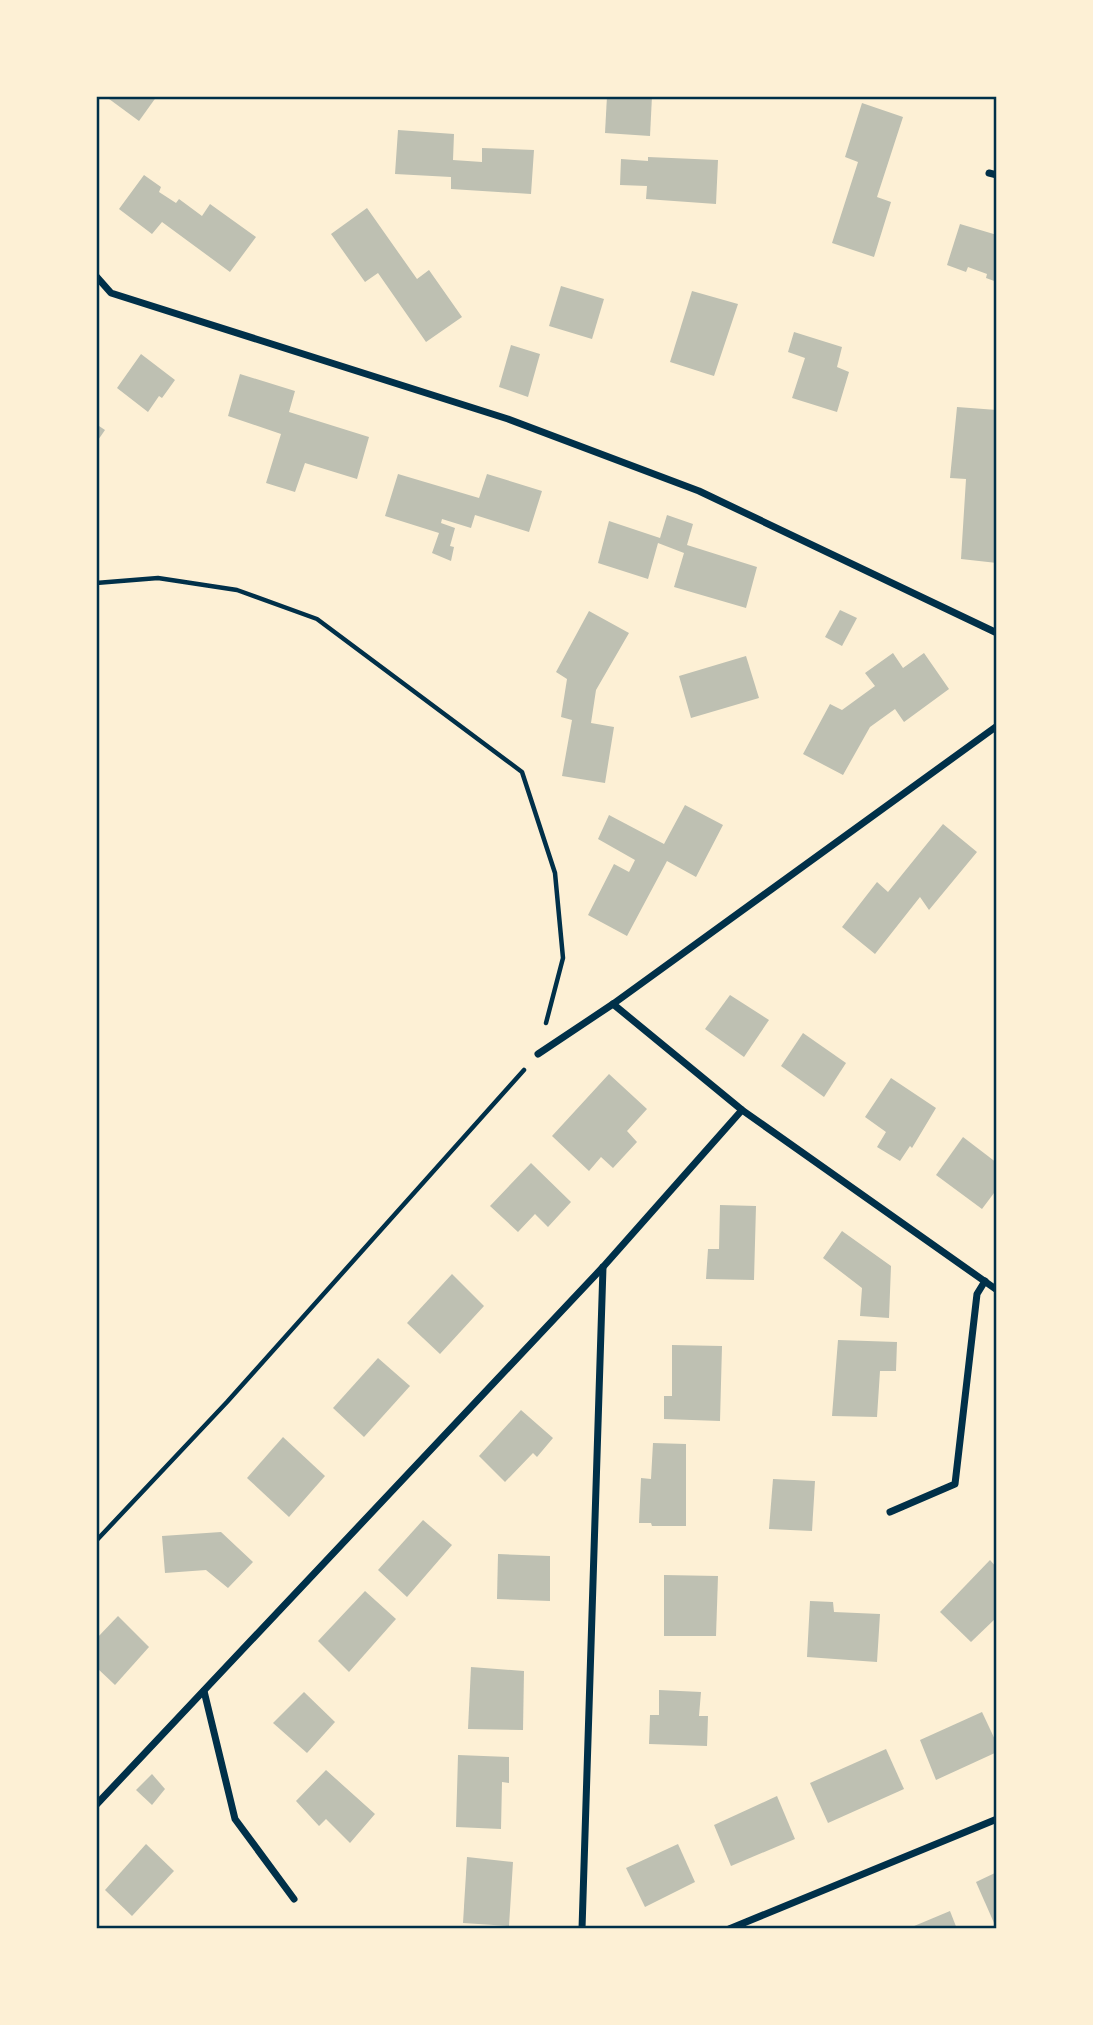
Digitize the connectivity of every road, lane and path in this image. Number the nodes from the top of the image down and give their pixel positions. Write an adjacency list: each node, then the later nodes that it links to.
1 (96, 276): 3 (street)
2 (96, 583): 6 (path)
3 (997, 633)
4 (997, 726): 5 (street)
5 (613, 1004): 6 (street); 7 (street)
6 (538, 1055): 12 (path)
7 (742, 1110): 8 (street); 9 (street)
8 (603, 1267): 13 (street); 17 (street)
9 (985, 1281): 10 (street); 11 (street)
10 (997, 1290)
11 (890, 1513)
12 (96, 1541)
13 (204, 1691): 14 (street); 16 (street)
14 (96, 1805)
15 (997, 1819): 18 (street)
16 (294, 1899)
17 (582, 1929)
18 (729, 1929)

